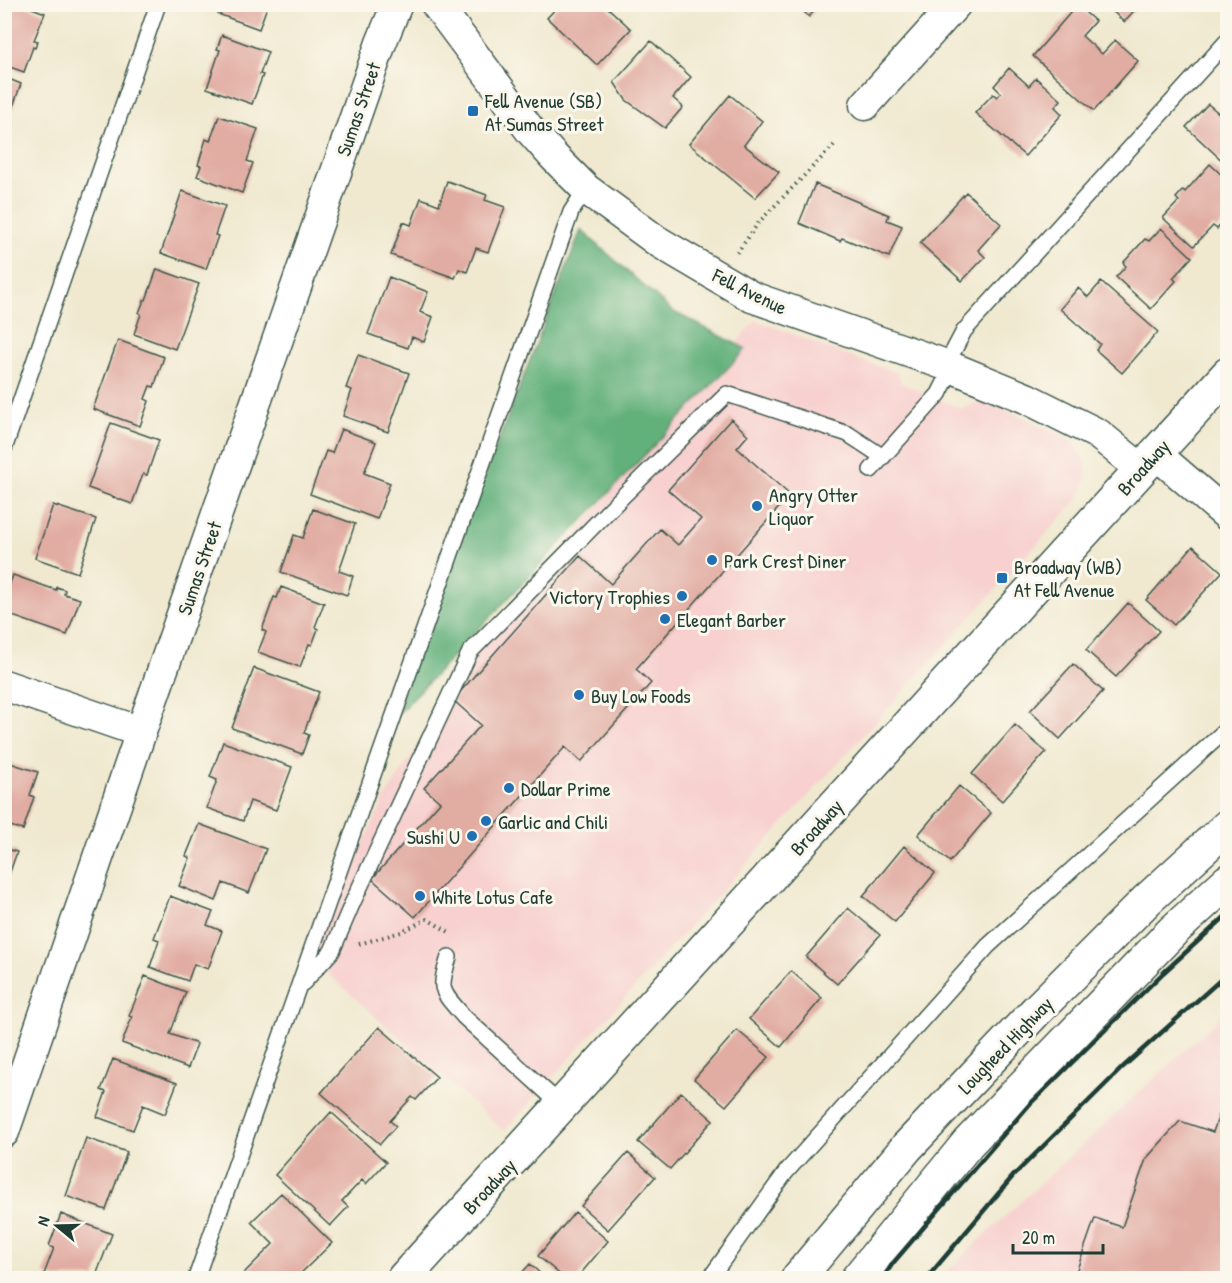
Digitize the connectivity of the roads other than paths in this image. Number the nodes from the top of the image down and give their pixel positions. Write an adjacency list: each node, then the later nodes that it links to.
1 (158, 4): 10 (lane)
2 (397, 4): 17 (street, Sumas Street)
3 (436, 4): 7 (street, Fell Avenue)
4 (956, 4): 6 (street)
5 (1227, 40): 8 (lane)
6 (865, 105)
7 (586, 189): 8 (street, Fell Avenue); 21 (lane)
8 (949, 366): 11 (lane); 12 (street, Fell Avenue)
9 (1227, 374): 12 (street, Broadway)
10 (4, 449)
11 (883, 457): 13 (lane); 21 (lane)
12 (1148, 461): 14 (street, Fell Avenue); 22 (street, Broadway)
13 (871, 470)
14 (1227, 516)
15 (4, 685): 17 (street)
16 (1227, 728): 26 (lane)
17 (141, 732): 23 (street, Sumas Street)
18 (1227, 826): 27 (street, Lougheed Highway)
19 (1227, 881): 28 (street, Lougheed Highway)
20 (449, 957): 22 (lane)
21 (297, 990): 24 (lane)
22 (562, 1106): 25 (street, Broadway)
23 (4, 1132)
24 (196, 1278)
25 (404, 1278)
26 (710, 1278)
27 (798, 1278)
28 (858, 1278)

